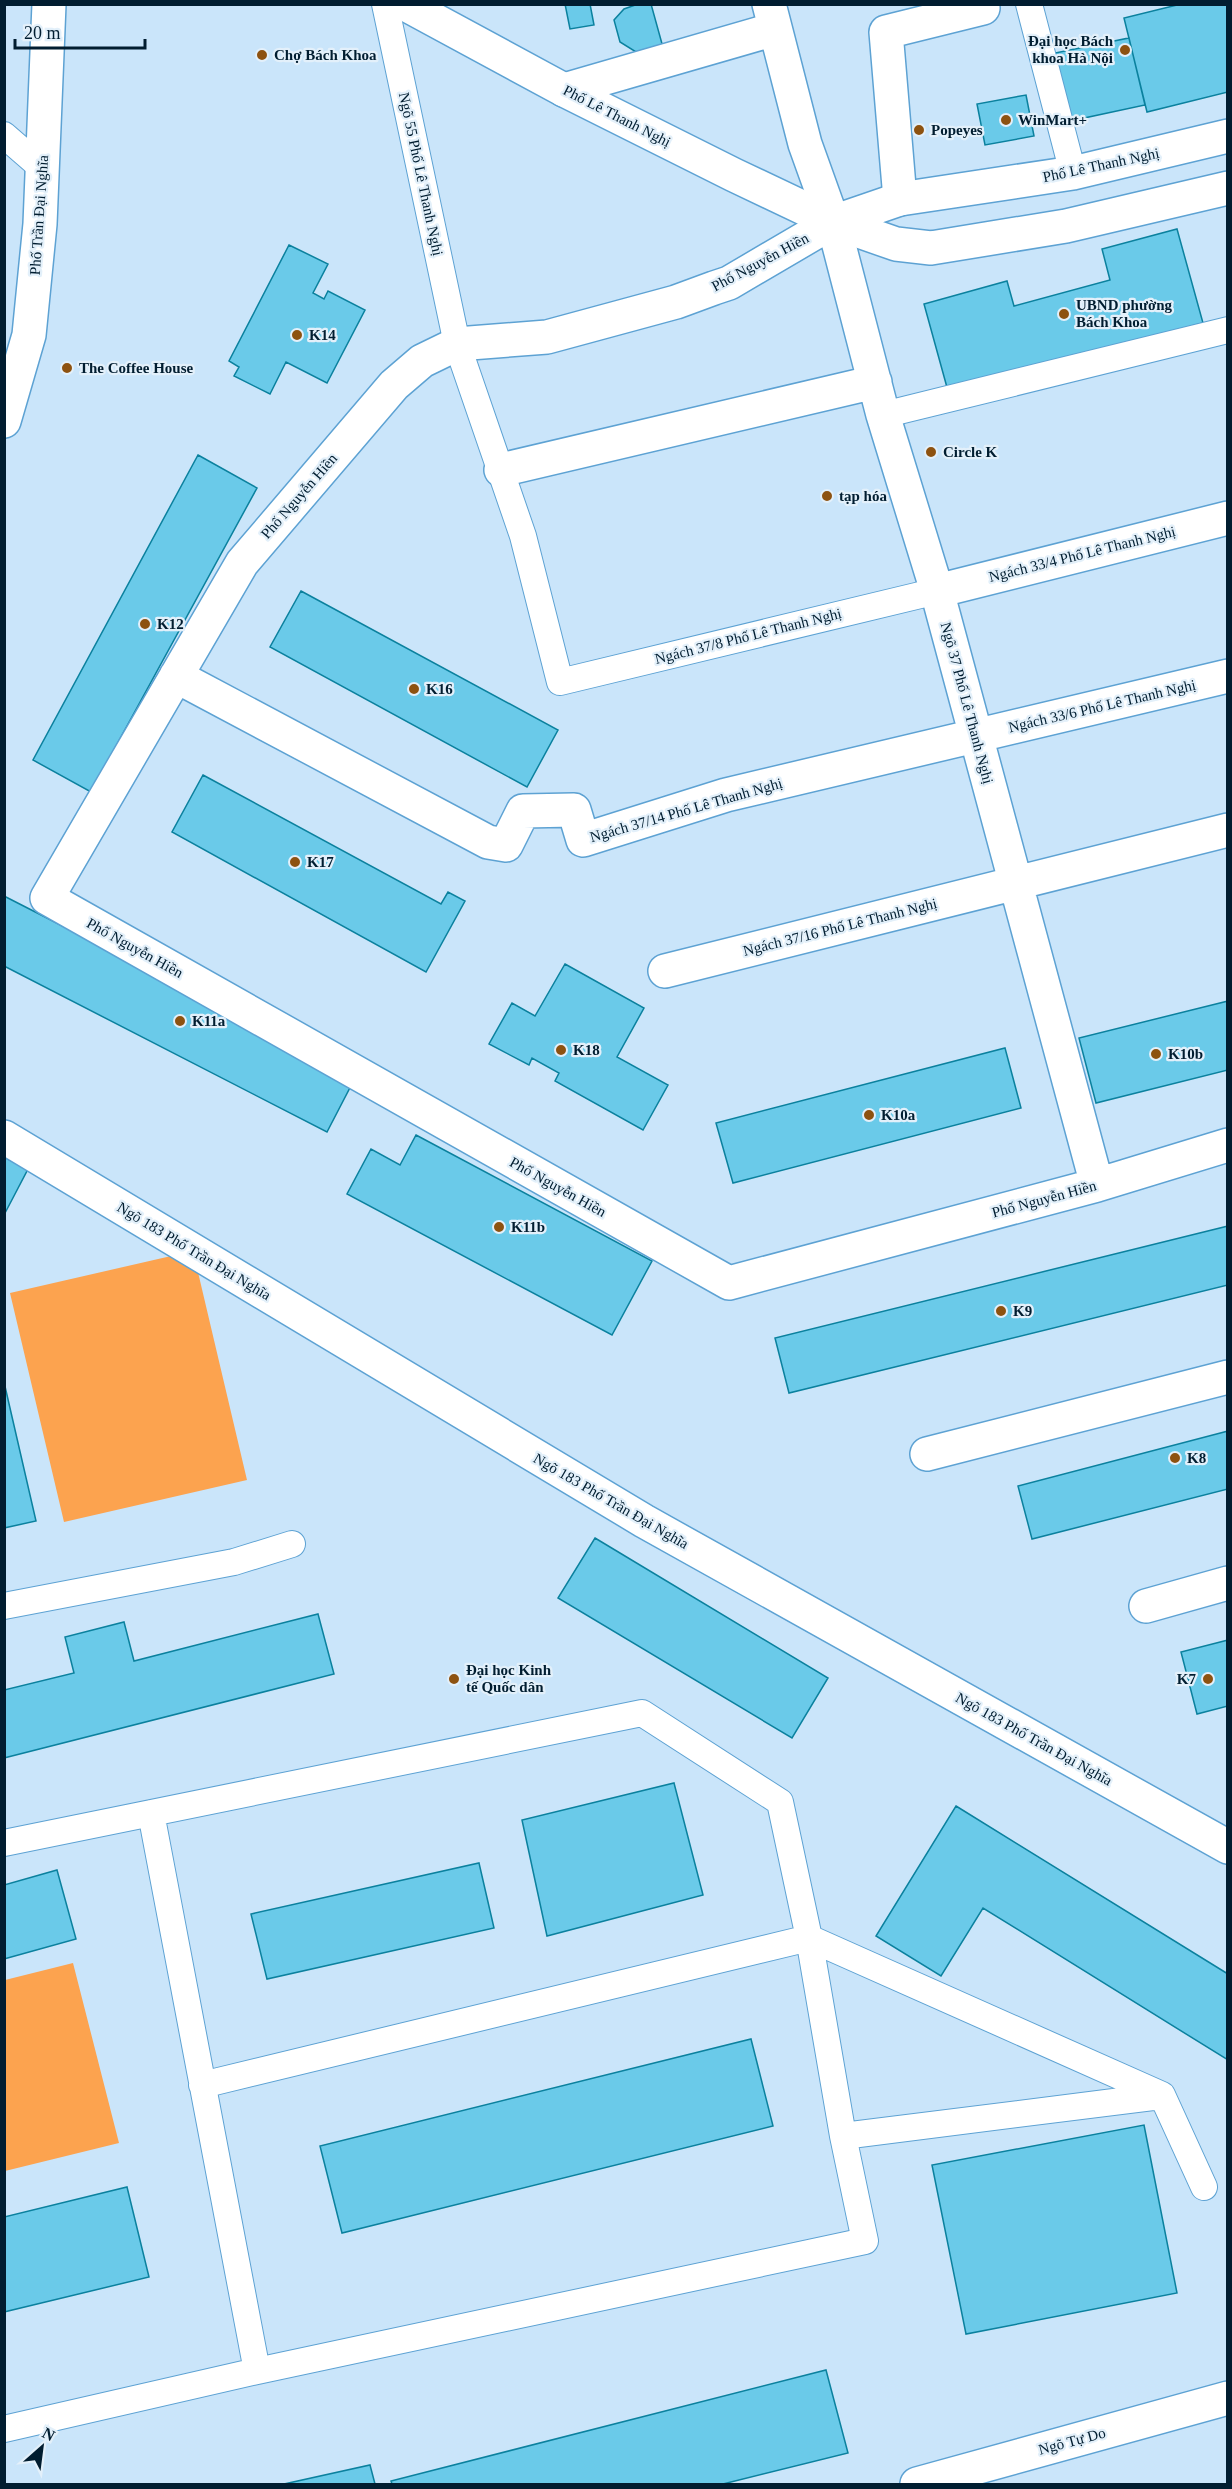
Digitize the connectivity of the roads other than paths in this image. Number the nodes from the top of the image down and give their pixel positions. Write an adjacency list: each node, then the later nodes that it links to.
1 (49, 4): 10 (street, Phố Trần Đại Nghĩa)
2 (385, 4): 16 (lane, Ngõ 55 Phố Lê Thanh Nghị)
3 (405, 4): 7 (street, Phố Lê Thanh Nghị)
4 (982, 4): 13 (street)
5 (1029, 4): 11 (lane)
6 (772, 17): 7 (street); 14 (street, Ngõ 37 Phố Lê Thanh Nghị)
7 (564, 90): 14 (street, Phố Lê Thanh Nghị)
8 (4, 135): 10 (lane)
9 (1227, 136): 11 (street, Phố Lê Thanh Nghị)
10 (42, 168): 19 (street, Phố Trần Đại Nghĩa)
11 (1072, 173): 13 (street, Phố Lê Thanh Nghị)
12 (1227, 188): 14 (street, Phố Lê Thanh Nghị)
13 (900, 199): 14 (street, Phố Lê Thanh Nghị)
14 (833, 222): 16 (street, Phố Nguyễn Hiền); 17 (street, Ngõ 37 Phố Lê Thanh Nghị)
15 (1227, 330): 18 (lane)
16 (457, 344): 20 (lane, Ngõ 55 Phố Lê Thanh Nghị); 23 (street, Phố Nguyễn Hiền)
17 (875, 382): 18 (street, Ngõ 37 Phố Lê Thanh Nghị); 20 (street)
18 (883, 415): 22 (street, Ngõ 37 Phố Lê Thanh Nghị)
19 (4, 421)
20 (501, 470): 25 (lane, Ngõ 55 Phố Lê Thanh Nghị)
21 (1227, 518): 22 (street, Ngách 33/4 Phố Lê Thanh Nghị)
22 (937, 591): 25 (lane, Ngách 37/8 Phố Lê Thanh Nghị); 26 (street, Ngõ 37 Phố Lê Thanh Nghị)
23 (176, 676): 26 (street, Ngách 37/14 Phố Lê Thanh Nghị); 32 (street, Phố Nguyễn Hiền)
24 (1227, 676): 26 (street, Ngách 33/6 Phố Lê Thanh Nghị)
25 (560, 682)
26 (976, 736): 28 (street, Ngõ 37 Phố Lê Thanh Nghị)
27 (1227, 830): 28 (street, Ngách 37/16 Phố Lê Thanh Nghị)
28 (1014, 883): 29 (street, Ngách 37/16 Phố Lê Thanh Nghị); 32 (street, Ngõ 37 Phố Lê Thanh Nghị)
29 (665, 971)
30 (4, 1137): 41 (street, Ngõ 183 Phố Trần Đại Nghĩa)
31 (1227, 1145): 32 (street, Phố Nguyễn Hiền)
32 (1097, 1185)
33 (1227, 1377): 34 (street)
34 (927, 1454)
35 (292, 1544): 37 (lane)
36 (1227, 1583): 38 (street)
37 (4, 1606)
38 (1146, 1606)
39 (151, 1813): 40 (lane); 42 (lane); 43 (lane)
40 (4, 1843)
41 (1227, 1847)
42 (810, 1938): 43 (lane); 44 (lane); 45 (lane)
43 (202, 2085): 47 (lane)
44 (1162, 2095): 45 (lane); 46 (lane)
45 (843, 2136): 47 (lane)
46 (1204, 2187)
47 (256, 2371): 49 (lane)
48 (1227, 2398): 50 (street, Ngõ Tự Do)
49 (4, 2429)
50 (917, 2484)

